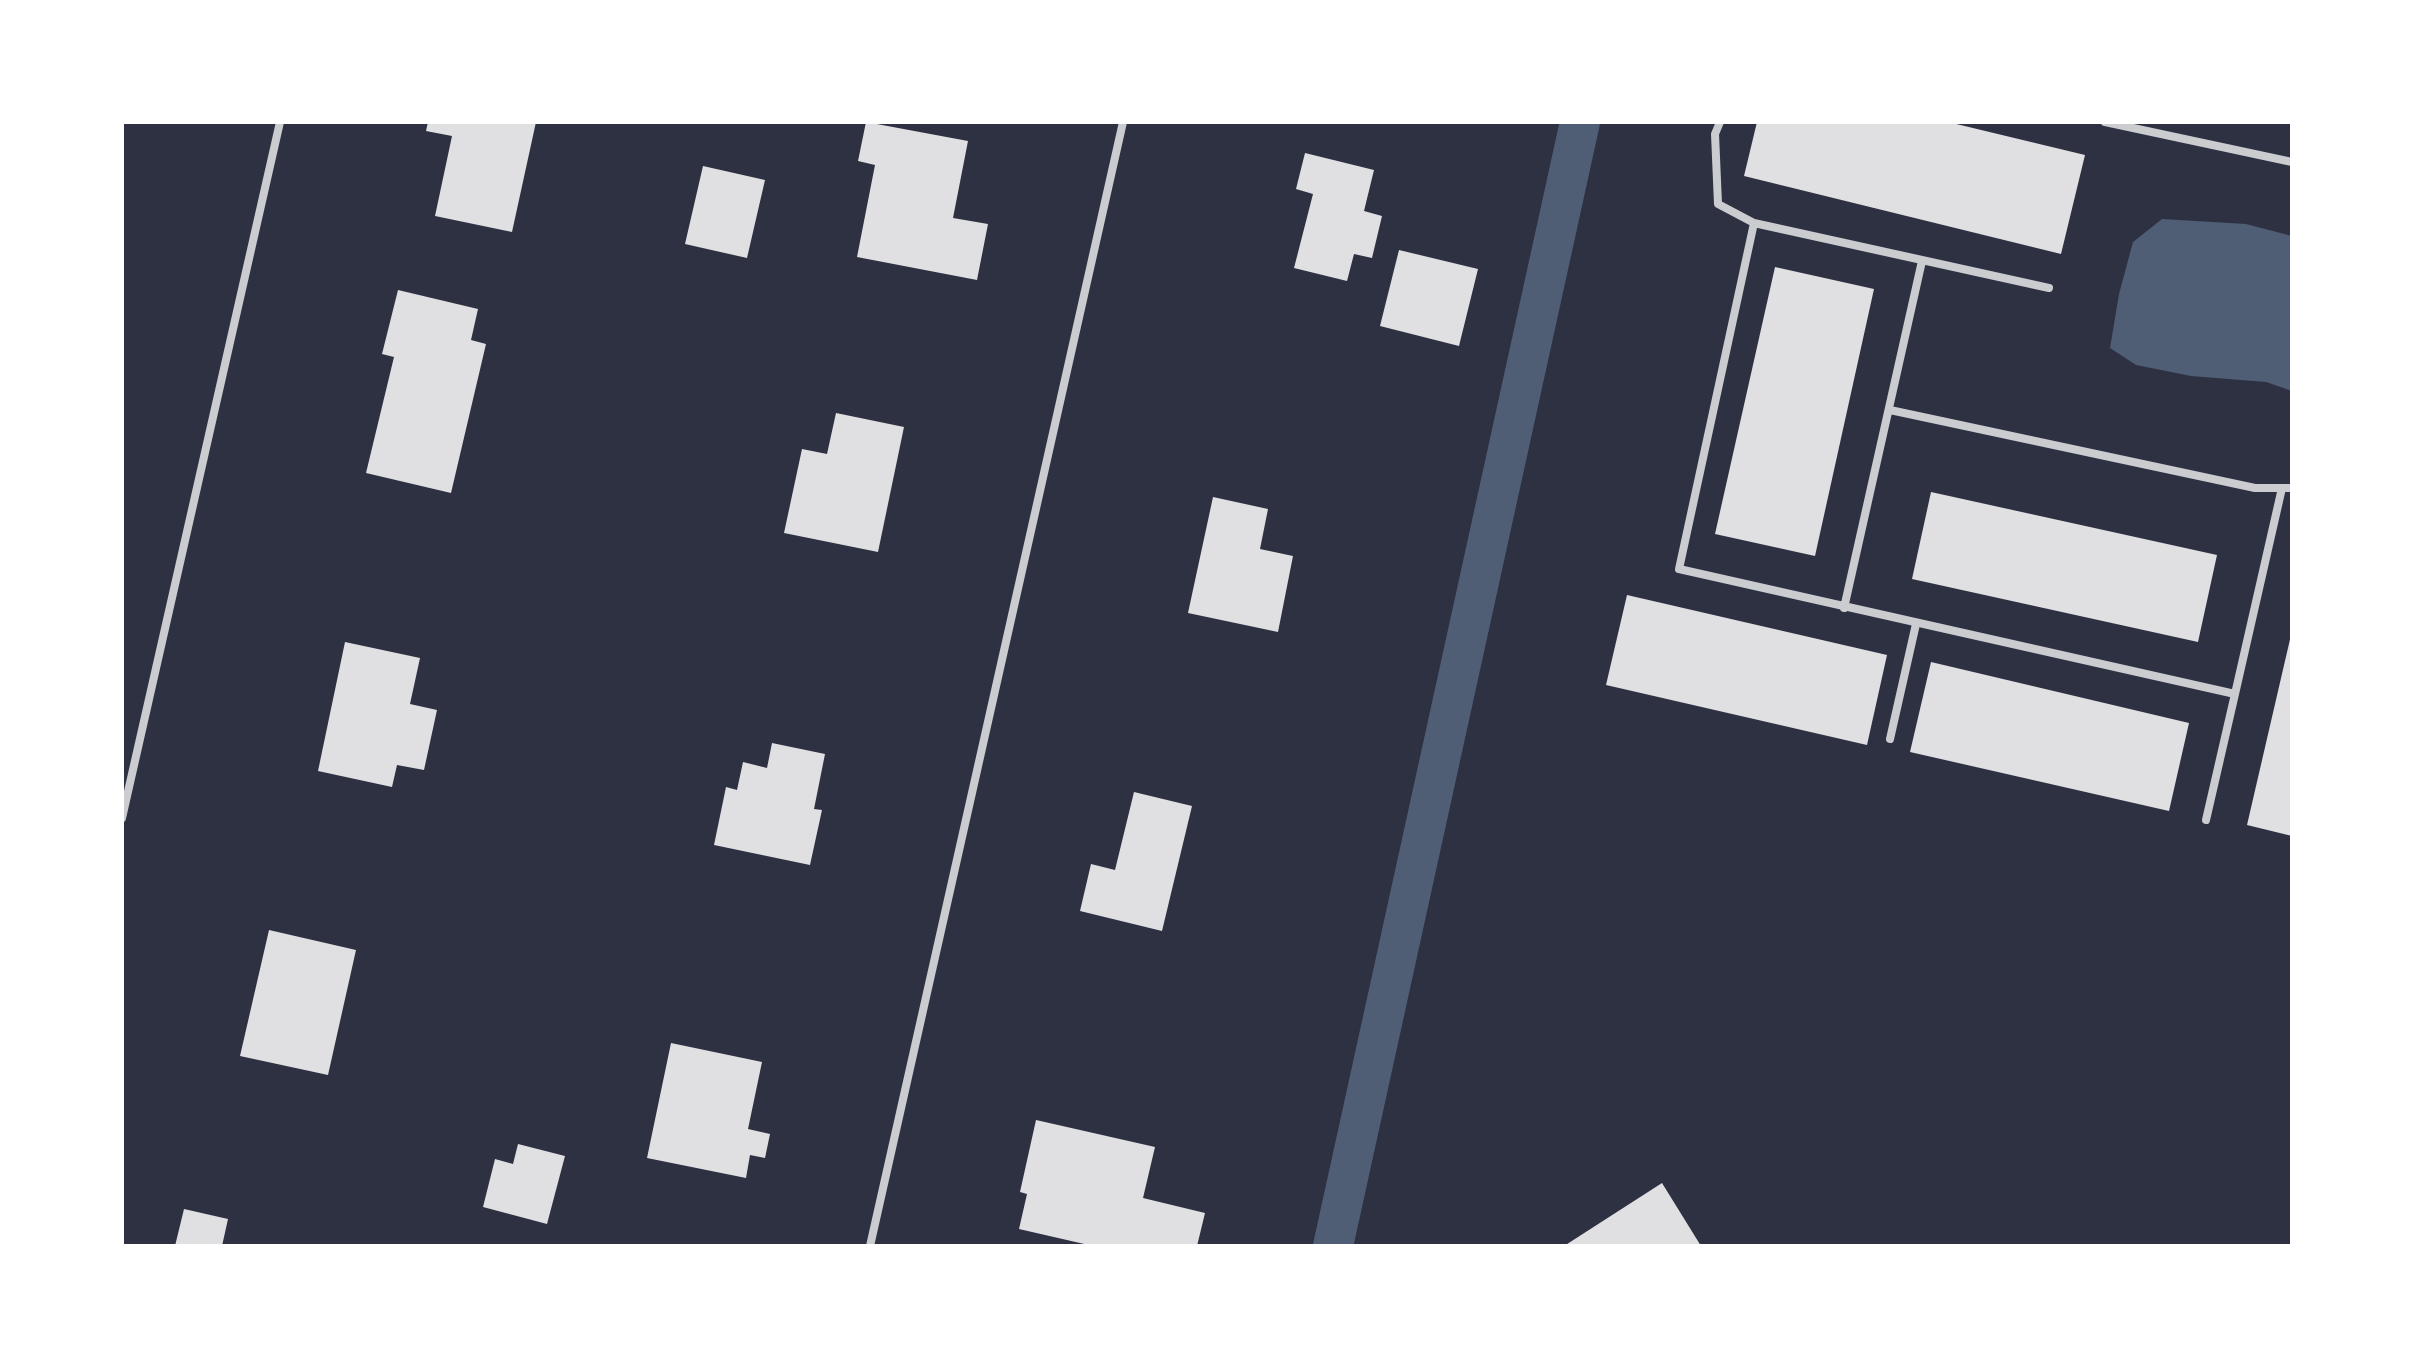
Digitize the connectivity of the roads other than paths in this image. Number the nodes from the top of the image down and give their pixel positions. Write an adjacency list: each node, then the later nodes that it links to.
1 (280, 122): 16 (street)
2 (1123, 122): 18 (street)
3 (1720, 122): 6 (street)
4 (2105, 122): 5 (street)
5 (2292, 162)
6 (1754, 223): 7 (street); 12 (street)
7 (1922, 261): 8 (street); 9 (street)
8 (2049, 288)
9 (1890, 410): 10 (street); 12 (street)
10 (2282, 488): 11 (street); 14 (street)
11 (2292, 488)
12 (1844, 608): 13 (street)
13 (1916, 624): 14 (street); 15 (street)
14 (2235, 694): 17 (street)
15 (1890, 739)
16 (122, 818)
17 (2206, 820)
18 (870, 1246)

